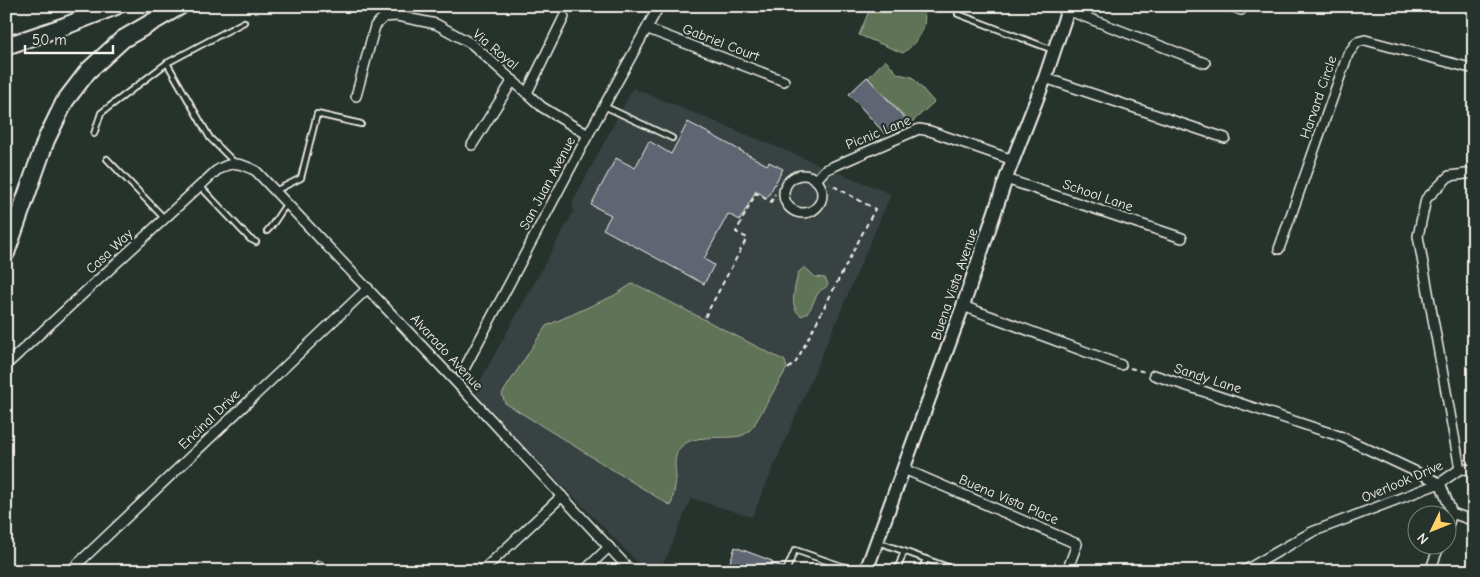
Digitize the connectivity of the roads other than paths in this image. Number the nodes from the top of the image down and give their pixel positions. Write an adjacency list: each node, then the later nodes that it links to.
1 (116, 6): 11 (highway)
2 (180, 6): 42 (highway)
3 (659, 6): 10 (street, San Juan Avenue)
4 (961, 6): 12 (lane)
5 (1231, 6): 7 (street)
6 (1068, 8): 12 (street, Buena Vista Avenue); 14 (street)
7 (1241, 10)
8 (564, 17): 19 (street, Via Royal)
9 (244, 22): 13 (lane)
10 (648, 29): 18 (street, Gabriel Court); 21 (street, San Juan Avenue)
11 (6, 46)
12 (1054, 50): 16 (street, Buena Vista Avenue)
13 (167, 63): 23 (lane); 30 (lane)
14 (1205, 63)
15 (1474, 69): 41 (street, Harvard Circle)
16 (1045, 78): 26 (street); 29 (street, Buena Vista Avenue)
17 (513, 80): 19 (street, Via Royal); 20 (street, Via Royal); 27 (street)
18 (784, 81)
19 (526, 93): 24 (street, Via Royal)
20 (356, 96)
21 (604, 106): 24 (street, San Juan Avenue); 25 (lane)
22 (361, 124): 35 (lane)
23 (94, 134)
24 (588, 135): 47 (street, San Juan Avenue)
25 (672, 138)
26 (1226, 138)
27 (472, 144)
28 (107, 159): 37 (lane)
29 (1013, 160): 32 (street, Buena Vista Avenue); 33 (street, Picnic Lane)
30 (235, 163): 34 (street, Casa Way); 35 (street, Alvarado Avenue)
31 (1474, 173): 50 (street, Overlook Drive)
32 (1006, 179): 39 (street, School Lane); 44 (street, Buena Vista Avenue)
33 (816, 180): 33 (street)
34 (199, 186): 37 (street, Casa Way); 40 (lane)
35 (275, 192): 36 (street, Alvarado Avenue)
36 (287, 204): 38 (lane); 43 (street, Alvarado Avenue)
37 (164, 218): 45 (street, Casa Way)
38 (267, 231)
39 (1182, 238)
40 (256, 242)
41 (1279, 249)
42 (6, 253)
43 (368, 288): 53 (street, Alvarado Avenue); 62 (street, Encinal Drive)
44 (963, 306): 46 (street); 49 (street, Buena Vista Avenue)
45 (6, 365)
46 (1121, 365)
47 (462, 373)
48 (1154, 375): 52 (street, Sandy Lane)
49 (904, 469): 57 (street, Buena Vista Avenue); 72 (street, Buena Vista Place)
50 (1460, 469): 51 (street); 52 (street, Overlook Drive)
51 (1474, 470)
52 (1440, 482): 54 (street); 73 (street, Overlook Drive)
53 (562, 496): 58 (street, Alvarado Avenue); 63 (street)
54 (1449, 504)
55 (1458, 515): 56 (street)
56 (1474, 521)
57 (877, 542): 59 (lane); 68 (street, Buena Vista Avenue)
58 (609, 547): 64 (street); 65 (street, Alvarado Avenue)
59 (904, 551): 61 (lane); 69 (lane)
60 (1436, 554): 74 (street)
61 (926, 559): 70 (lane); 71 (lane)
62 (70, 571)
63 (482, 571)
64 (584, 571)
65 (631, 571)
66 (786, 571): 67 (lane)
67 (856, 571)
68 (866, 571)
69 (896, 571)
70 (921, 571)
71 (959, 571)
72 (1067, 571)
73 (1244, 571)
74 (1430, 571)

